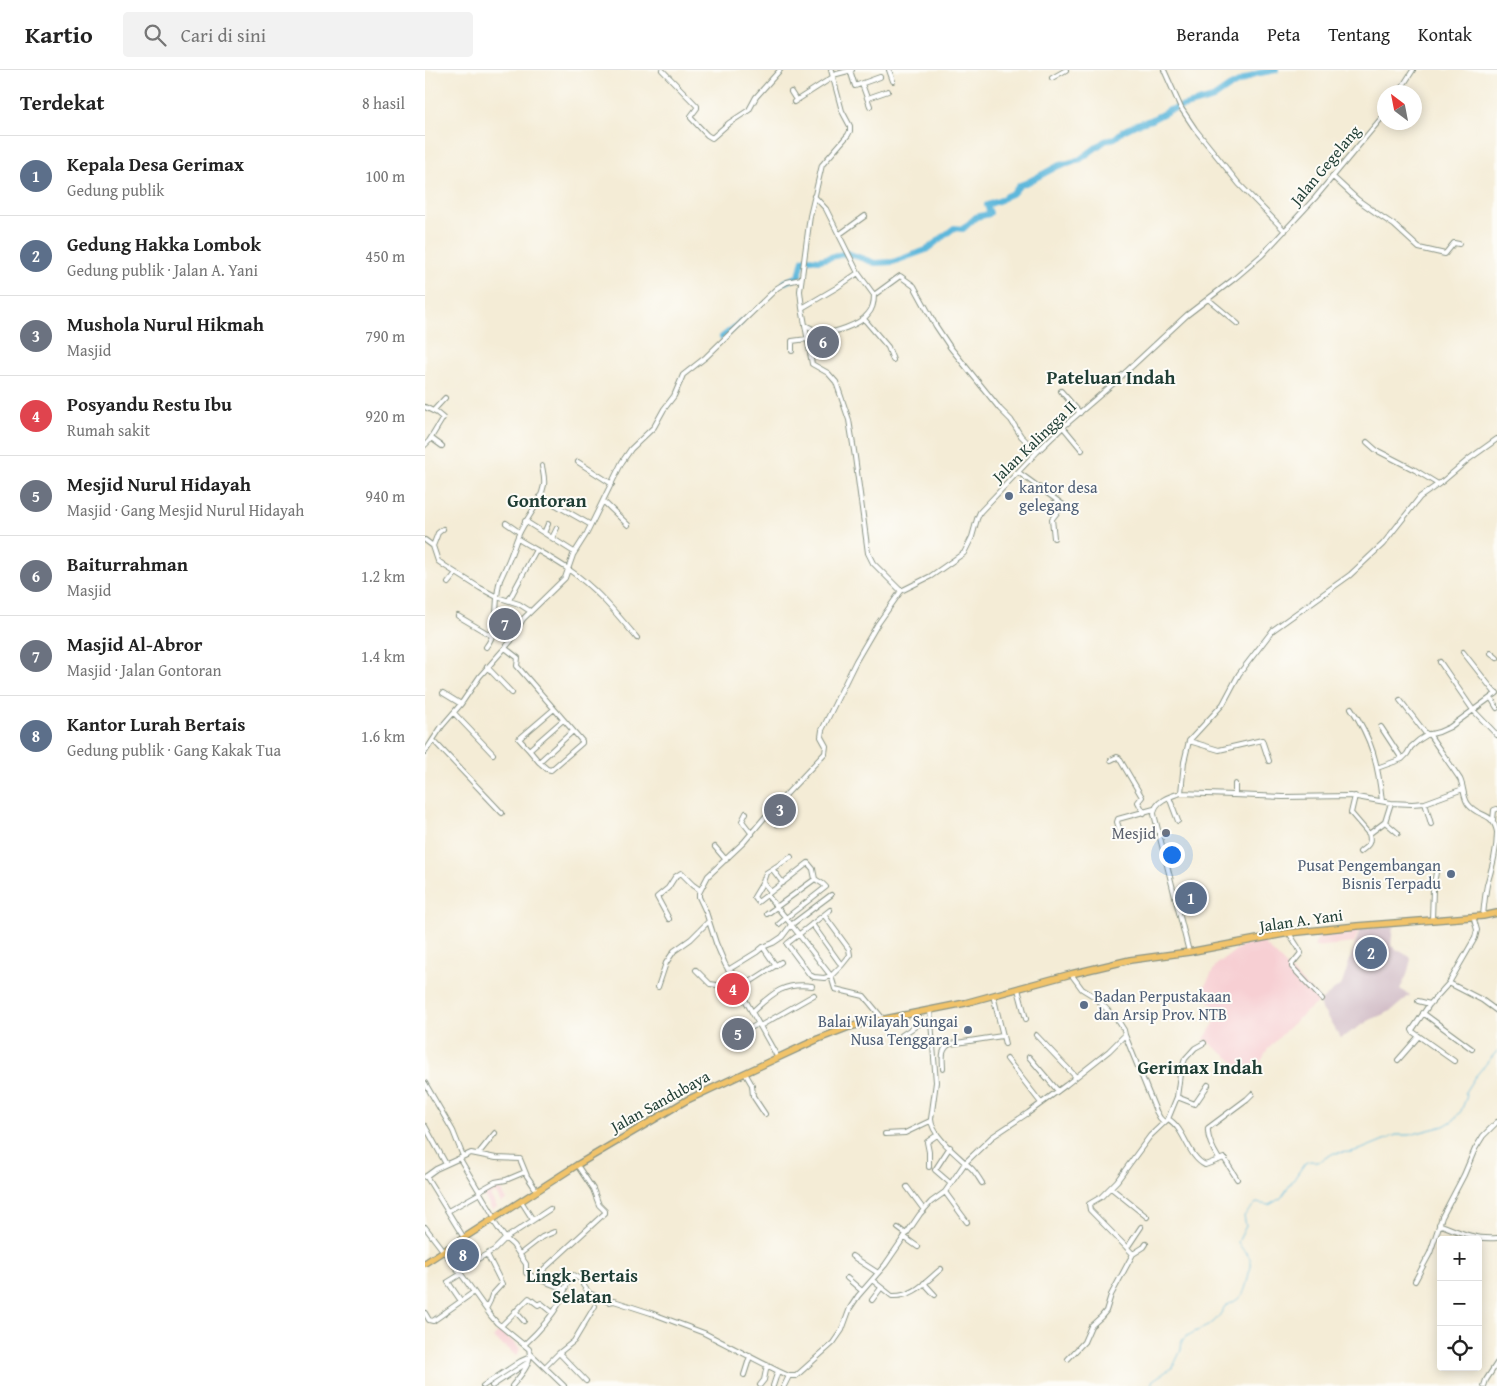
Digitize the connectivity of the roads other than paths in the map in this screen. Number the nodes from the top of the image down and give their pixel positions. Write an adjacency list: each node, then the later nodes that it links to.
1 (662, 70): 2 (street)
2 (780, 70)
3 (851, 70): 8 (street); 12 (street)
4 (889, 70): 11 (street)
5 (1066, 70): 10 (street)
6 (1164, 70): 22 (street)
7 (1413, 70): 13 (street)
8 (833, 74): 15 (street); 20 (street)
9 (880, 78): 12 (street)
10 (1052, 78)
11 (893, 81)
12 (862, 84): 16 (street)
13 (1403, 85)
14 (888, 91): 16 (street)
15 (791, 92)
16 (868, 98): 17 (street)
17 (871, 106)
18 (1377, 124): 19 (street, Jalan Gegelang)
19 (1332, 176): 22 (street, Jalan Gegelang); 24 (street)
20 (814, 196): 23 (street); 26 (street)
21 (865, 216): 23 (street)
22 (1285, 231): 28 (street, Jalan Kalingga II)
23 (840, 234): 25 (street)
24 (1459, 244)
25 (858, 273): 27 (street); 29 (street)
26 (801, 279): 29 (street); 52 (street)
27 (874, 295): 30 (street); 48 (street)
28 (1208, 299): 31 (street); 40 (street, Jalan Kalingga II)
29 (802, 308): 32 (street)
30 (864, 319): 32 (street); 35 (street)
31 (1238, 324)
32 (805, 325): 33 (street)
33 (807, 339): 34 (street); 77 (street)
34 (792, 351)
35 (893, 360)
36 (1061, 391): 40 (street)
37 (445, 398): 39 (street)
38 (425, 407): 39 (street)
39 (433, 411): 42 (street)
40 (1080, 413): 41 (street, Jalan Kalingga II)
41 (1063, 427): 47 (street); 48 (street, Jalan Kalingga II)
42 (431, 438): 45 (street); 46 (street)
43 (1497, 439): 53 (street)
44 (1367, 442): 53 (street)
45 (425, 445)
46 (442, 446)
47 (1082, 450)
48 (1037, 452): 51 (street, Jalan Kalingga II)
49 (578, 462): 52 (street)
50 (542, 466): 54 (street)
51 (1018, 472): 56 (street); 77 (street, Jalan Kalingga II)
52 (612, 484): 55 (street)
53 (1437, 484): 109 (street)
54 (540, 496): 58 (street); 61 (street)
55 (603, 501): 61 (street); 62 (street)
56 (1063, 505): 57 (street); 68 (street)
57 (1069, 509)
58 (525, 522): 65 (street); 66 (street)
59 (507, 523): 65 (street)
60 (548, 524): 66 (street)
61 (591, 525): 73 (street)
62 (628, 525)
63 (557, 528): 67 (street)
64 (443, 529): 71 (street)
65 (519, 532): 69 (street)
66 (544, 533): 67 (street)
67 (552, 538): 73 (street)
68 (1054, 538)
69 (518, 539): 72 (street); 78 (street)
70 (425, 540): 71 (street)
71 (433, 546): 75 (street)
72 (536, 550): 74 (street); 79 (street)
73 (574, 552): 74 (street)
74 (569, 569): 80 (street); 83 (street)
75 (456, 573): 76 (street); 78 (street)
76 (448, 583)
77 (901, 591): 128 (street)
78 (497, 597): 79 (street); 82 (street)
79 (509, 600): 80 (street)
80 (530, 611): 85 (street)
81 (458, 616): 82 (street)
82 (492, 636): 84 (street)
83 (637, 638)
84 (486, 647)
85 (505, 648): 90 (street); 99 (street)
86 (1463, 652): 93 (street)
87 (1491, 653): 88 (street)
88 (1497, 658)
89 (1440, 662): 100 (street)
90 (487, 667): 92 (street); 96 (street)
91 (443, 693): 96 (street)
92 (512, 693)
93 (1497, 694): 94 (street)
94 (1491, 698): 98 (street); 100 (street)
95 (1400, 700): 105 (street)
96 (461, 704): 101 (street)
97 (1351, 708): 118 (street)
98 (1497, 708)
99 (554, 709): 102 (street); 111 (street)
100 (1473, 710): 105 (street); 106 (street)
101 (454, 713): 108 (street); 113 (street)
102 (563, 720): 104 (street); 111 (street)
103 (1381, 727): 114 (street)
104 (573, 732): 117 (street); 117 (street)
105 (1428, 735): 114 (street); 120 (street)
106 (1497, 735)
107 (425, 740): 110 (street)
108 (433, 740): 110 (street); 131 (street)
109 (1189, 741): 116 (street); 121 (street)
110 (430, 744): 112 (street)
111 (529, 750): 117 (street)
112 (425, 752)
113 (493, 754)
114 (1401, 759): 118 (street)
115 (1111, 760): 133 (street)
116 (1269, 761)
117 (539, 762)
118 (1377, 768): 125 (street)
119 (1235, 784): 122 (street)
120 (1463, 788): 127 (street); 134 (street)
121 (1181, 793): 122 (street); 124 (street)
122 (1235, 795): 123 (street)
123 (1355, 796): 125 (street); 142 (street)
124 (1169, 797): 130 (street); 135 (street)
125 (1382, 801): 126 (street)
126 (1391, 803): 127 (street); 136 (street)
127 (1425, 803): 138 (street)
128 (773, 808): 137 (street); 141 (street)
129 (1497, 809): 134 (street)
130 (1154, 810): 133 (street); 172 (street)
131 (502, 813)
132 (746, 813): 141 (street)
133 (1143, 813): 139 (street)
134 (1493, 820): 161 (street)
135 (1177, 821)
136 (1385, 822): 140 (street); 142 (street)
137 (777, 824)
138 (1431, 824)
139 (1119, 831)
140 (1398, 833)
141 (752, 834): 146 (street)
142 (1369, 834): 144 (street)
143 (715, 847): 146 (street)
144 (1360, 852)
145 (791, 857): 148 (street)
146 (725, 860): 152 (street)
147 (1437, 867): 164 (street)
148 (773, 870): 150 (street); 151 (street)
149 (815, 879): 151 (street); 155 (street); 162 (street)
150 (763, 882): 153 (street); 153 (street)
151 (783, 883): 153 (street)
152 (700, 890): 163 (street); 165 (street)
153 (769, 894): 155 (street)
154 (831, 895): 168 (street)
155 (776, 907): 158 (street); 162 (street)
156 (830, 910): 159 (street)
157 (1497, 913): 161 (highway, Jalan A. Yani)
158 (767, 914)
159 (824, 915): 167 (street); 174 (street)
160 (1473, 916): 161 (highway, Jalan A. Yani); 164 (highway, Jalan A. Yani); 180 (street)
161 (1483, 916)
162 (786, 918): 166 (street); 168 (street)
163 (669, 919)
164 (1432, 919): 169 (highway, Jalan A. Yani)
165 (709, 921): 176 (street); 183 (street)
166 (779, 924)
167 (812, 924): 170 (street); 174 (street)
168 (791, 925): 170 (street); 171 (street)
169 (1289, 933): 172 (highway, Jalan A. Yani); 188 (street)
170 (799, 934): 179 (street); 179 (street)
171 (763, 947): 175 (street); 176 (street)
172 (1189, 952): 178 (highway, Jalan A. Yani)
173 (781, 962): 175 (street)
174 (842, 965): 179 (street)
175 (775, 966): 184 (street)
176 (728, 970): 181 (street)
177 (697, 971): 181 (street)
178 (1071, 974): 185 (highway, Jalan A. Yani); 202 (street)
179 (831, 976): 195 (street)
180 (1449, 983): 190 (street); 192 (street)
181 (736, 984): 184 (street)
182 (812, 986): 193 (street)
183 (658, 987)
184 (739, 989): 193 (street)
185 (1018, 989): 187 (highway, Jalan Sandubaya); 196 (street)
186 (814, 995): 198 (street)
187 (993, 995): 191 (highway, Jalan Sandubaya); 203 (street)
188 (1322, 999)
189 (1418, 1001): 190 (street)
190 (1430, 1004): 194 (street)
191 (929, 1010): 195 (highway, Jalan Sandubaya); 197 (street)
192 (1497, 1011)
193 (752, 1012): 198 (street)
194 (1423, 1013): 204 (street); 207 (street)
195 (883, 1019): 209 (highway, Jalan Sandubaya)
196 (1026, 1019)
197 (930, 1020): 200 (street); 226 (street)
198 (759, 1025): 199 (street); 209 (street)
199 (749, 1029)
200 (902, 1035)
201 (1037, 1035): 215 (street)
202 (1125, 1035): 215 (street); 225 (street)
203 (1002, 1036): 206 (street); 213 (street)
204 (1419, 1036): 211 (street); 212 (street)
205 (1204, 1043): 222 (street)
206 (1005, 1044)
207 (1472, 1049)
208 (1029, 1057): 219 (street)
209 (778, 1058): 214 (highway, Jalan Sandubaya)
210 (1007, 1059): 223 (street)
211 (1398, 1060)
212 (1454, 1061)
213 (943, 1069)
214 (745, 1072): 224 (street); 238 (highway, Jalan Sandubaya)
215 (1076, 1077): 219 (street)
216 (425, 1083): 218 (street)
217 (1208, 1085): 222 (street)
218 (430, 1091): 220 (street); 234 (street)
219 (1058, 1091): 223 (street)
220 (425, 1093)
221 (1252, 1094): 235 (street)
222 (1177, 1097): 225 (street)
223 (1041, 1103): 236 (street)
224 (765, 1114)
225 (1166, 1120): 235 (street); 246 (street)
226 (931, 1121): 230 (street); 231 (street)
227 (1497, 1122): 258 (street)
228 (425, 1126): 237 (street)
229 (495, 1133): 233 (street)
230 (885, 1134)
231 (937, 1135): 232 (street); 239 (street)
232 (950, 1147): 236 (street); 244 (street)
233 (478, 1154): 234 (street); 240 (street)
234 (461, 1158): 237 (street); 248 (street)
235 (1219, 1159): 242 (street)
236 (965, 1163): 243 (street); 244 (street)
237 (446, 1164): 241 (street)
238 (577, 1164): 247 (highway, Jalan Sandubaya); 280 (street)
239 (929, 1167)
240 (525, 1172): 247 (street); 248 (street)
241 (425, 1176): 253 (street)
242 (1237, 1179)
243 (982, 1182)
244 (950, 1183): 249 (street)
245 (907, 1187): 252 (street)
246 (1111, 1188): 254 (street); 269 (street)
247 (537, 1190): 250 (highway, Jalan Sandubaya)
248 (480, 1192): 253 (street); 255 (street)
249 (945, 1192): 252 (street); 257 (street)
250 (521, 1201): 255 (highway, Jalan Sandubaya); 256 (street)
251 (550, 1209): 256 (street)
252 (924, 1210): 263 (street)
253 (448, 1211): 264 (street)
254 (1147, 1217)
255 (493, 1218): 264 (highway, Jalan Sandubaya); 265 (street)
256 (533, 1220): 265 (street)
257 (967, 1222)
258 (1439, 1224): 266 (street); 282 (street)
259 (425, 1227): 270 (street)
260 (1141, 1227): 269 (street)
261 (898, 1228): 263 (street)
262 (555, 1232): 272 (street)
263 (905, 1235): 268 (street); 277 (street)
264 (463, 1238): 270 (highway, Jalan Sandubaya); 271 (street)
265 (505, 1238): 271 (street); 272 (street)
266 (1497, 1238)
267 (1146, 1244): 273 (street)
268 (918, 1247)
269 (1127, 1248): 273 (street)
270 (444, 1251): 275 (highway, Jalan Sandubaya); 278 (street)
271 (487, 1254): 292 (street)
272 (520, 1254): 280 (street)
273 (1133, 1254): 302 (street)
274 (852, 1256): 277 (street)
275 (425, 1263)
276 (941, 1268): 283 (street)
277 (878, 1273): 281 (street)
278 (461, 1274): 287 (street); 290 (street)
279 (847, 1278): 286 (street)
280 (538, 1280): 285 (street)
281 (872, 1280): 284 (street); 286 (street)
282 (1415, 1281)
283 (924, 1283): 284 (street); 288 (street)
284 (881, 1288): 289 (street)
285 (564, 1289): 294 (street); 300 (street)
286 (862, 1291): 308 (street)
287 (474, 1292): 290 (street); 292 (street)
288 (935, 1295)
289 (872, 1300)
290 (461, 1301): 295 (street)
291 (595, 1306): 299 (street)
292 (486, 1310): 297 (street)
293 (515, 1311): 294 (street); 296 (street); 297 (street)
294 (553, 1312): 298 (street)
295 (425, 1313)
296 (524, 1321)
297 (501, 1326): 298 (street)
298 (525, 1344): 301 (street)
299 (559, 1353): 305 (street); 309 (street)
300 (751, 1356): 304 (street); 307 (street)
301 (529, 1357): 305 (street); 311 (street); 312 (street); 313 (street)
302 (1068, 1359)
303 (1497, 1363): 317 (street)
304 (767, 1365): 306 (street); 310 (street)
305 (545, 1367): 314 (street)
306 (778, 1370): 308 (street); 315 (street)
307 (744, 1375)
308 (789, 1376): 316 (street)
309 (586, 1382)
310 (760, 1385)
311 (483, 1386)
312 (492, 1386)
313 (512, 1386)
314 (564, 1386)
315 (773, 1386)
316 (784, 1386)
317 (1484, 1386)

